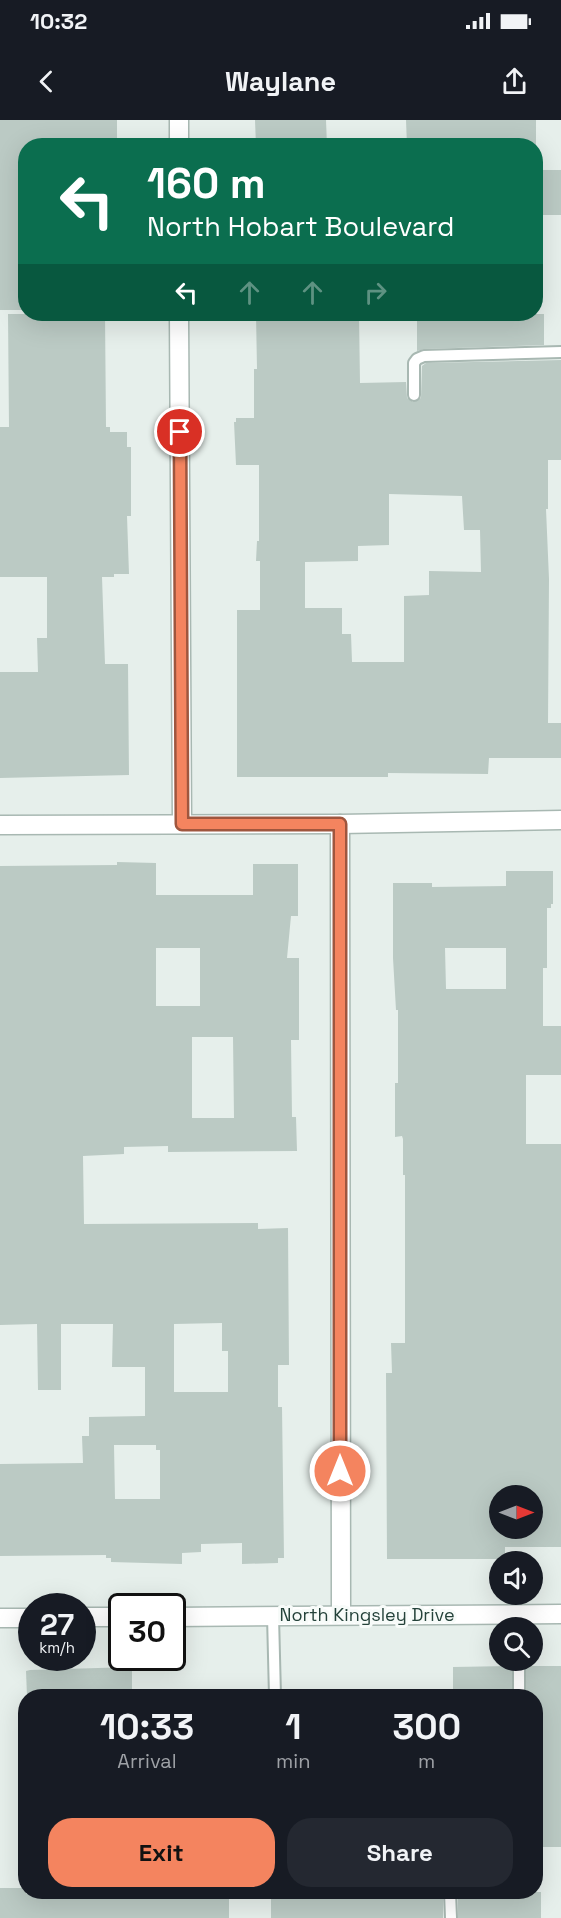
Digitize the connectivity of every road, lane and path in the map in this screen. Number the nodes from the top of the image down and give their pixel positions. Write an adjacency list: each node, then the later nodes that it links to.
1 (178, 120): 2 (street)
2 (179, 138)
3 (180, 321): 7 (street)
4 (561, 352): 5 (lane)
5 (414, 395)
6 (561, 820): 8 (street)
7 (182, 824): 8 (street); 9 (street)
8 (340, 824): 10 (street)
9 (0, 825)
10 (341, 1614): 12 (street, North Kingsley Drive); 17 (street, North Kingsley Drive)
11 (561, 1614): 14 (street, North Kingsley Drive)
12 (273, 1616): 13 (street, North Kingsley Drive); 19 (lane)
13 (186, 1617)
14 (542, 1617)
15 (0, 1618): 16 (street)
16 (18, 1618)
17 (489, 1620)
18 (519, 1671): 20 (lane)
19 (275, 1689)
20 (519, 1689)
21 (450, 1899): 22 (lane)
22 (451, 1918)

